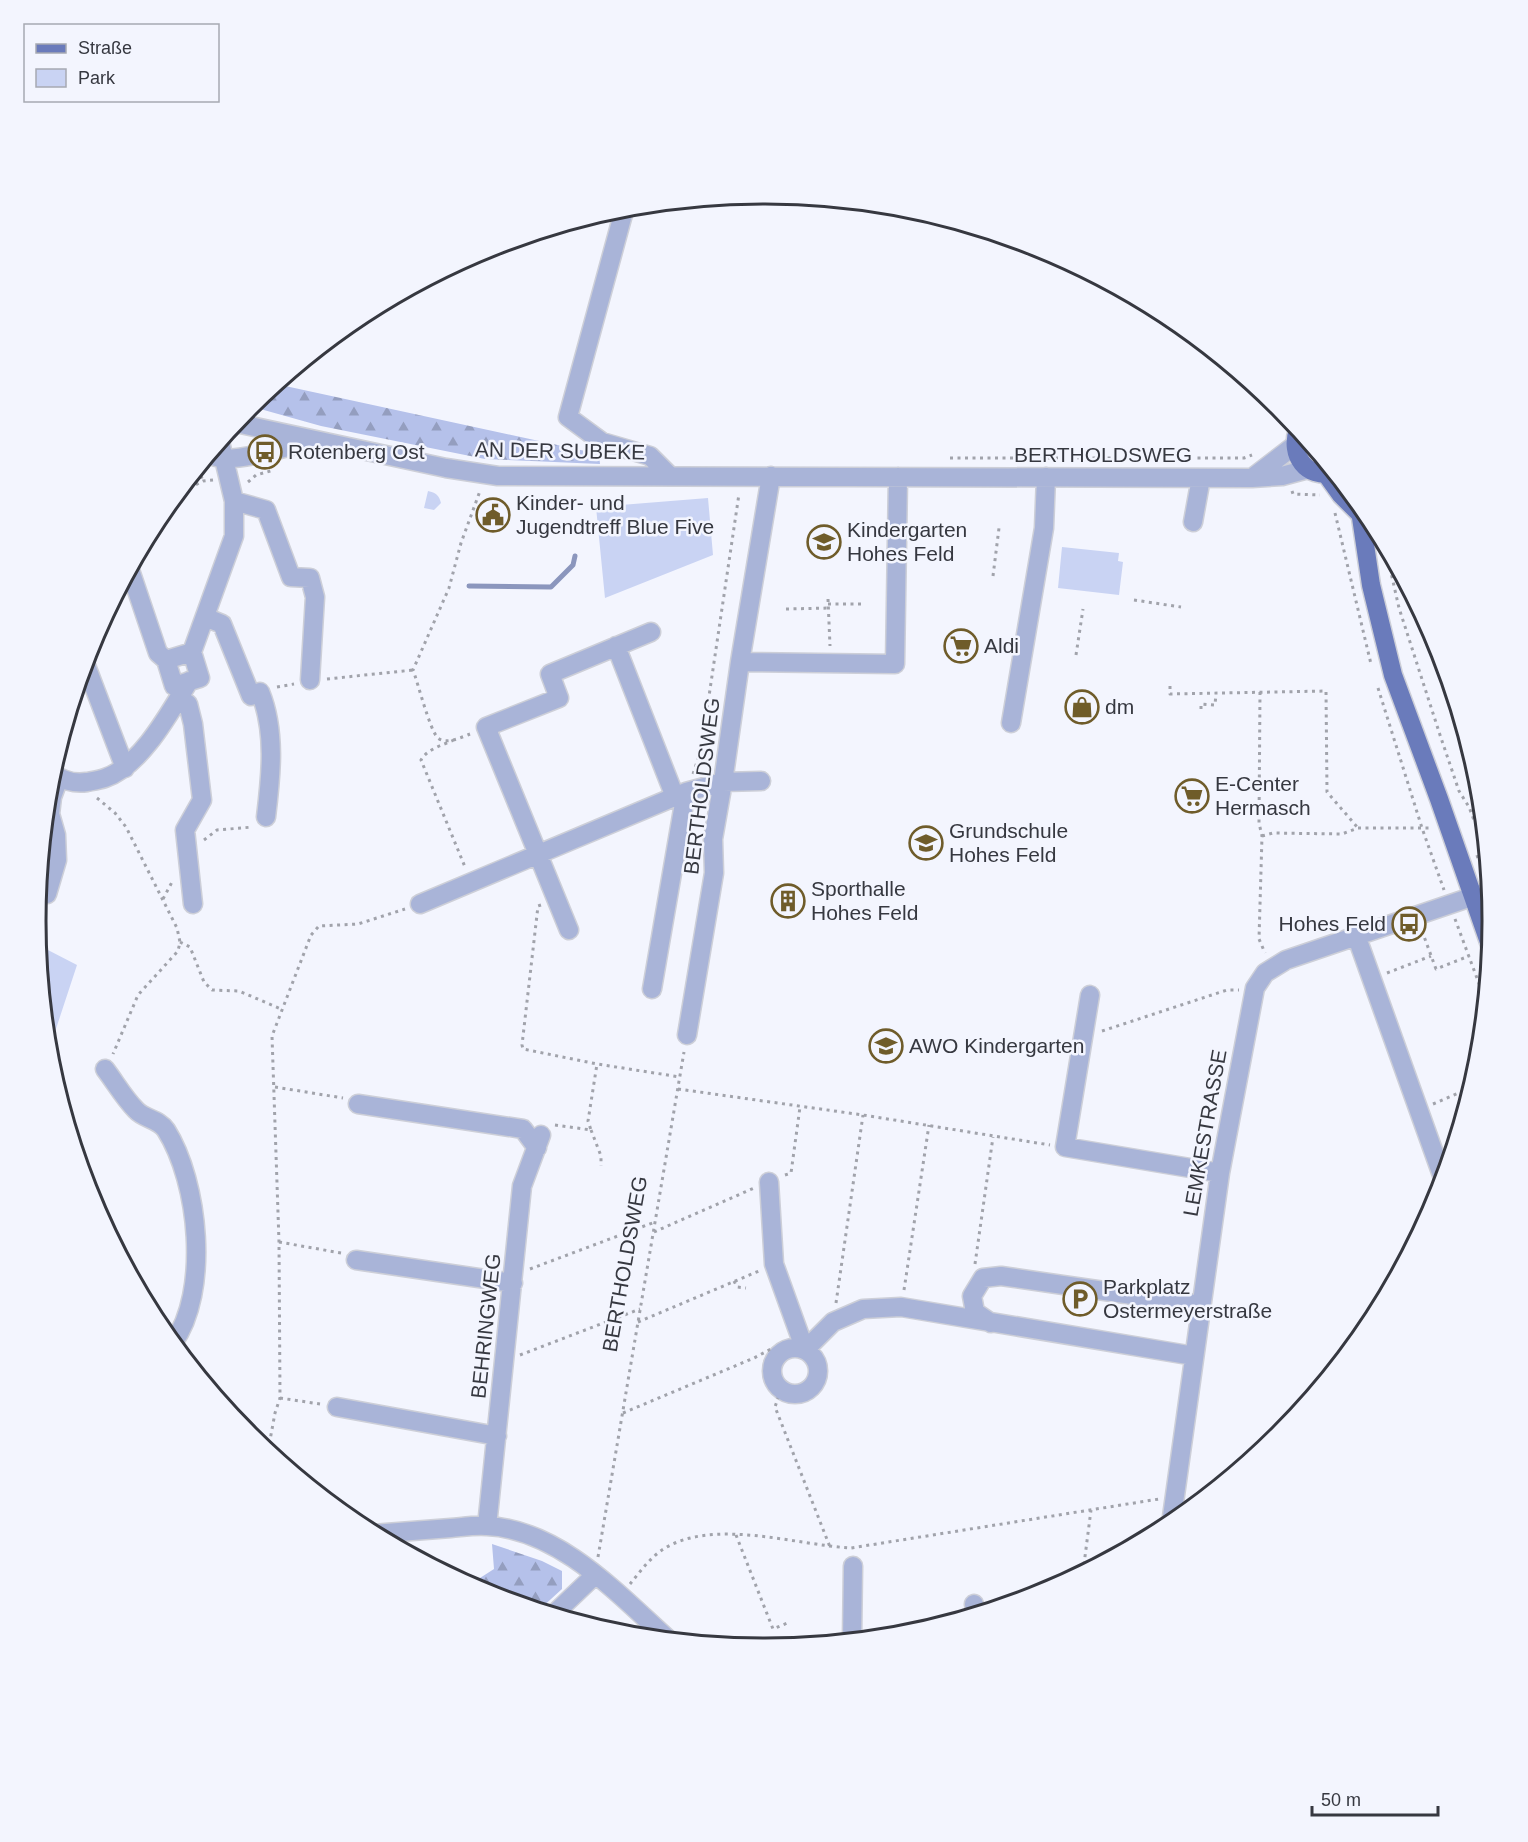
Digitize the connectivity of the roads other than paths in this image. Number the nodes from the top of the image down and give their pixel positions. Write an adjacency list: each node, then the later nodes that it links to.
1 (622, 217): 10 (street)
2 (246, 425): 4 (street, AN DER SUBEKE)
3 (1295, 439): 15 (street)
4 (316, 440): 6 (street, AN DER SUBEKE); 10 (street, AN DER SUBEKE)
5 (1296, 441): 8 (main road)
6 (221, 453)
7 (219, 455): 16 (street)
8 (1308, 469): 9 (main road); 15 (street, BERTHOLDSWEG)
9 (1324, 474)
10 (669, 476): 11 (street, AN DER SUBEKE)
11 (771, 476): 12 (street, BERTHOLDSWEG); 25 (street, BERTHOLDSWEG)
12 (898, 477): 13 (street, BERTHOLDSWEG); 25 (street)
13 (1046, 477): 14 (street, BERTHOLDSWEG); 29 (street)
14 (1201, 478): 15 (street, BERTHOLDSWEG); 17 (street)
15 (1252, 478)
16 (234, 501): 20 (street); 27 (street)
17 (1193, 522)
18 (1361, 522): 38 (main road)
19 (133, 580): 24 (street)
20 (205, 617): 23 (street); 35 (street)
21 (651, 633): 22 (street)
22 (616, 646): 34 (street); 37 (street)
23 (192, 652): 24 (street); 28 (street)
24 (166, 660): 28 (street)
25 (740, 662): 33 (street, BERTHOLDSWEG)
26 (90, 676): 30 (street)
27 (310, 680)
28 (184, 689): 30 (street); 40 (street)
29 (1011, 723)
30 (124, 768): 31 (street)
31 (61, 777)
32 (761, 781): 33 (street)
33 (723, 782): 34 (street); 46 (street, BERTHOLDSWEG)
34 (680, 795): 37 (street); 44 (street)
35 (265, 822)
36 (53, 825): 39 (street)
37 (538, 853): 41 (street); 42 (street)
38 (1481, 893): 43 (street, LEMKESTRASSE)
39 (47, 894)
40 (193, 904)
41 (420, 904)
42 (569, 930)
43 (1356, 935): 49 (street); 50 (street, LEMKESTRASSE)
44 (652, 989)
45 (1090, 995): 50 (street)
46 (687, 1035)
47 (105, 1069): 56 (street)
48 (358, 1104): 53 (street, BEHRINGWEG)
49 (1438, 1165)
50 (1220, 1173): 54 (street, LEMKESTRASSE)
51 (769, 1182): 57 (street)
52 (356, 1260): 53 (street)
53 (513, 1279): 60 (street, BEHRINGWEG)
54 (1201, 1305): 55 (street); 58 (street, LEMKESTRASSE)
55 (992, 1324): 57 (street); 58 (street)
56 (178, 1335)
57 (805, 1350): 57 (street)
58 (1194, 1356): 61 (street, LEMKESTRASSE)
59 (337, 1407): 60 (street)
60 (497, 1436): 62 (street, BEHRINGWEG)
61 (1173, 1510)
62 (487, 1526): 63 (street); 65 (street)
63 (390, 1533)
64 (853, 1566): 68 (street)
65 (595, 1575): 66 (street); 67 (street)
66 (560, 1608)
67 (670, 1632)
68 (852, 1633)

